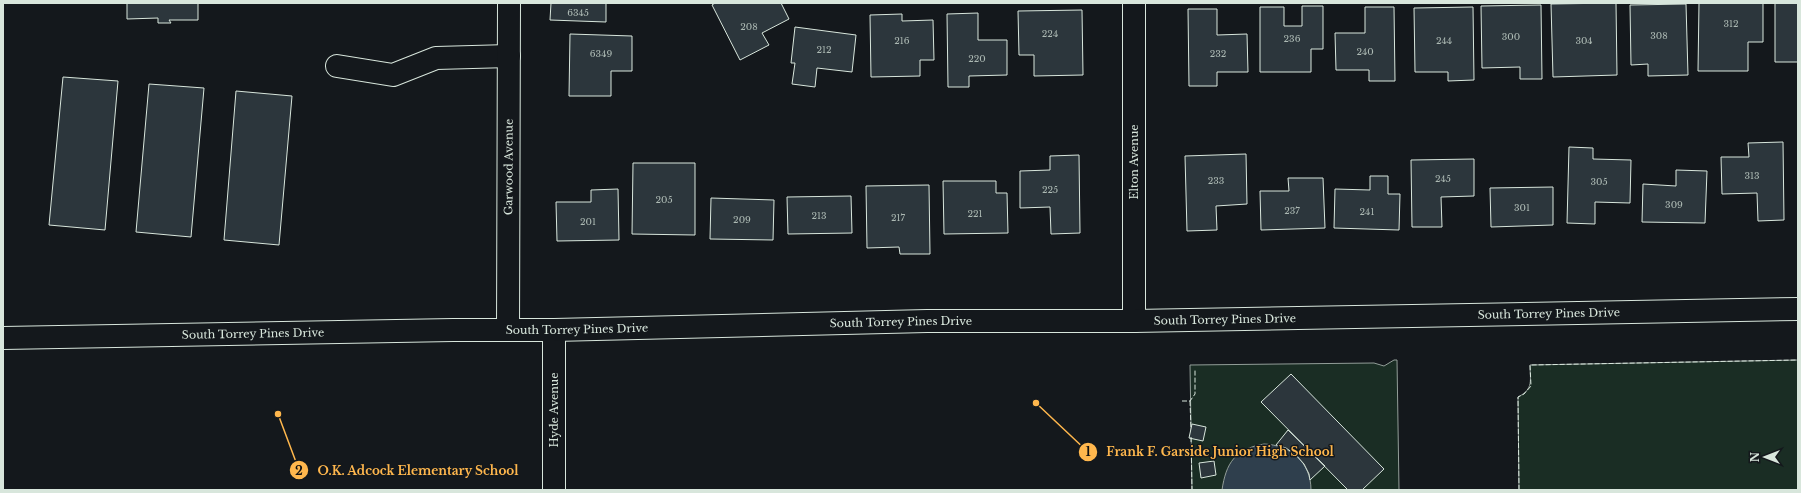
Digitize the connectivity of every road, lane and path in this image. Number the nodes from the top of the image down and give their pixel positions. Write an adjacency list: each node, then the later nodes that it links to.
1 (509, 3): 3 (main road, Garwood Avenue)
2 (1134, 3): 6 (main road, Elton Avenue)
3 (508, 56): 4 (main road); 7 (main road, Garwood Avenue)
4 (337, 66)
5 (1798, 309): 6 (main road, South Torrey Pines Drive)
6 (1134, 321): 8 (main road, South Torrey Pines Drive)
7 (508, 330): 8 (main road, South Torrey Pines Drive); 9 (main road, South Torrey Pines Drive)
8 (554, 330): 10 (main road, Hyde Avenue)
9 (8, 338)
10 (554, 490)

